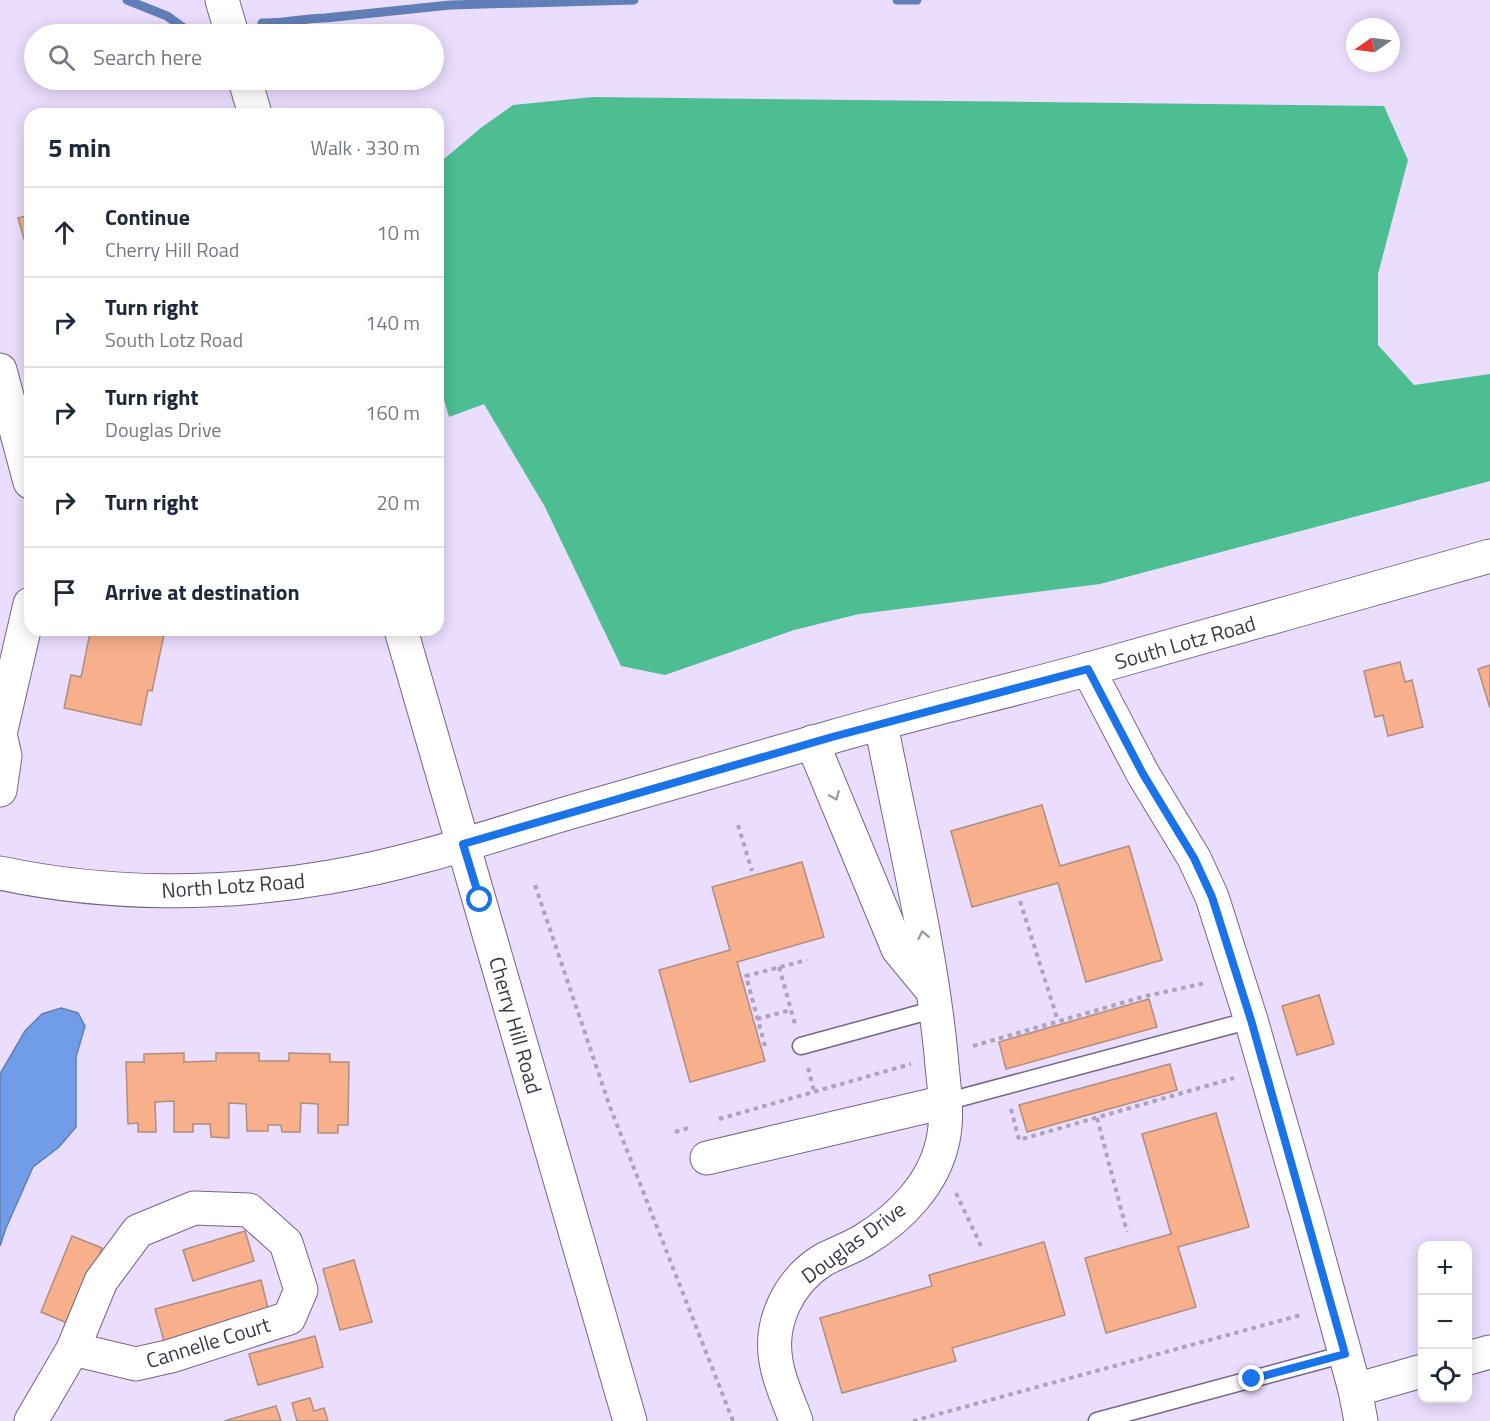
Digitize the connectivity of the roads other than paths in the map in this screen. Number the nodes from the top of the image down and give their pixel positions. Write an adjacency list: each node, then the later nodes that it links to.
1 (222, 0): 2 (street)
2 (229, 24)
3 (248, 90): 4 (street)
4 (253, 108)
5 (0, 370): 6 (street)
6 (24, 460)
7 (1490, 556): 10 (street, South Lotz Road)
8 (24, 630): 12 (street)
9 (403, 636): 15 (street, Cherry Hill Road)
10 (1088, 669): 11 (street, South Lotz Road); 18 (street)
11 (881, 724): 13 (street, South Lotz Road); 17 (street, Douglas Drive, one-way to 11)
12 (0, 734): 14 (street)
13 (812, 742): 15 (street, South Lotz Road); 17 (street, one-way to 17)
14 (0, 790)
15 (463, 844): 16 (street, North Lotz Road); 29 (street, Cherry Hill Road)
16 (0, 873)
17 (935, 1001): 19 (lane); 20 (street, Douglas Drive)
18 (1251, 1020): 20 (lane); 24 (street)
19 (801, 1046)
20 (945, 1102): 21 (street); 30 (street, Douglas Drive)
21 (707, 1158)
22 (73, 1349): 22 (street, Cannelle Court); 28 (street, Cannelle Court)
23 (1490, 1352): 25 (street)
24 (1345, 1354): 27 (street); 31 (lane)
25 (1472, 1357)
26 (1418, 1373): 27 (street)
27 (1358, 1405)
28 (31, 1421)
29 (630, 1421)
30 (796, 1421)
31 (1097, 1421)

